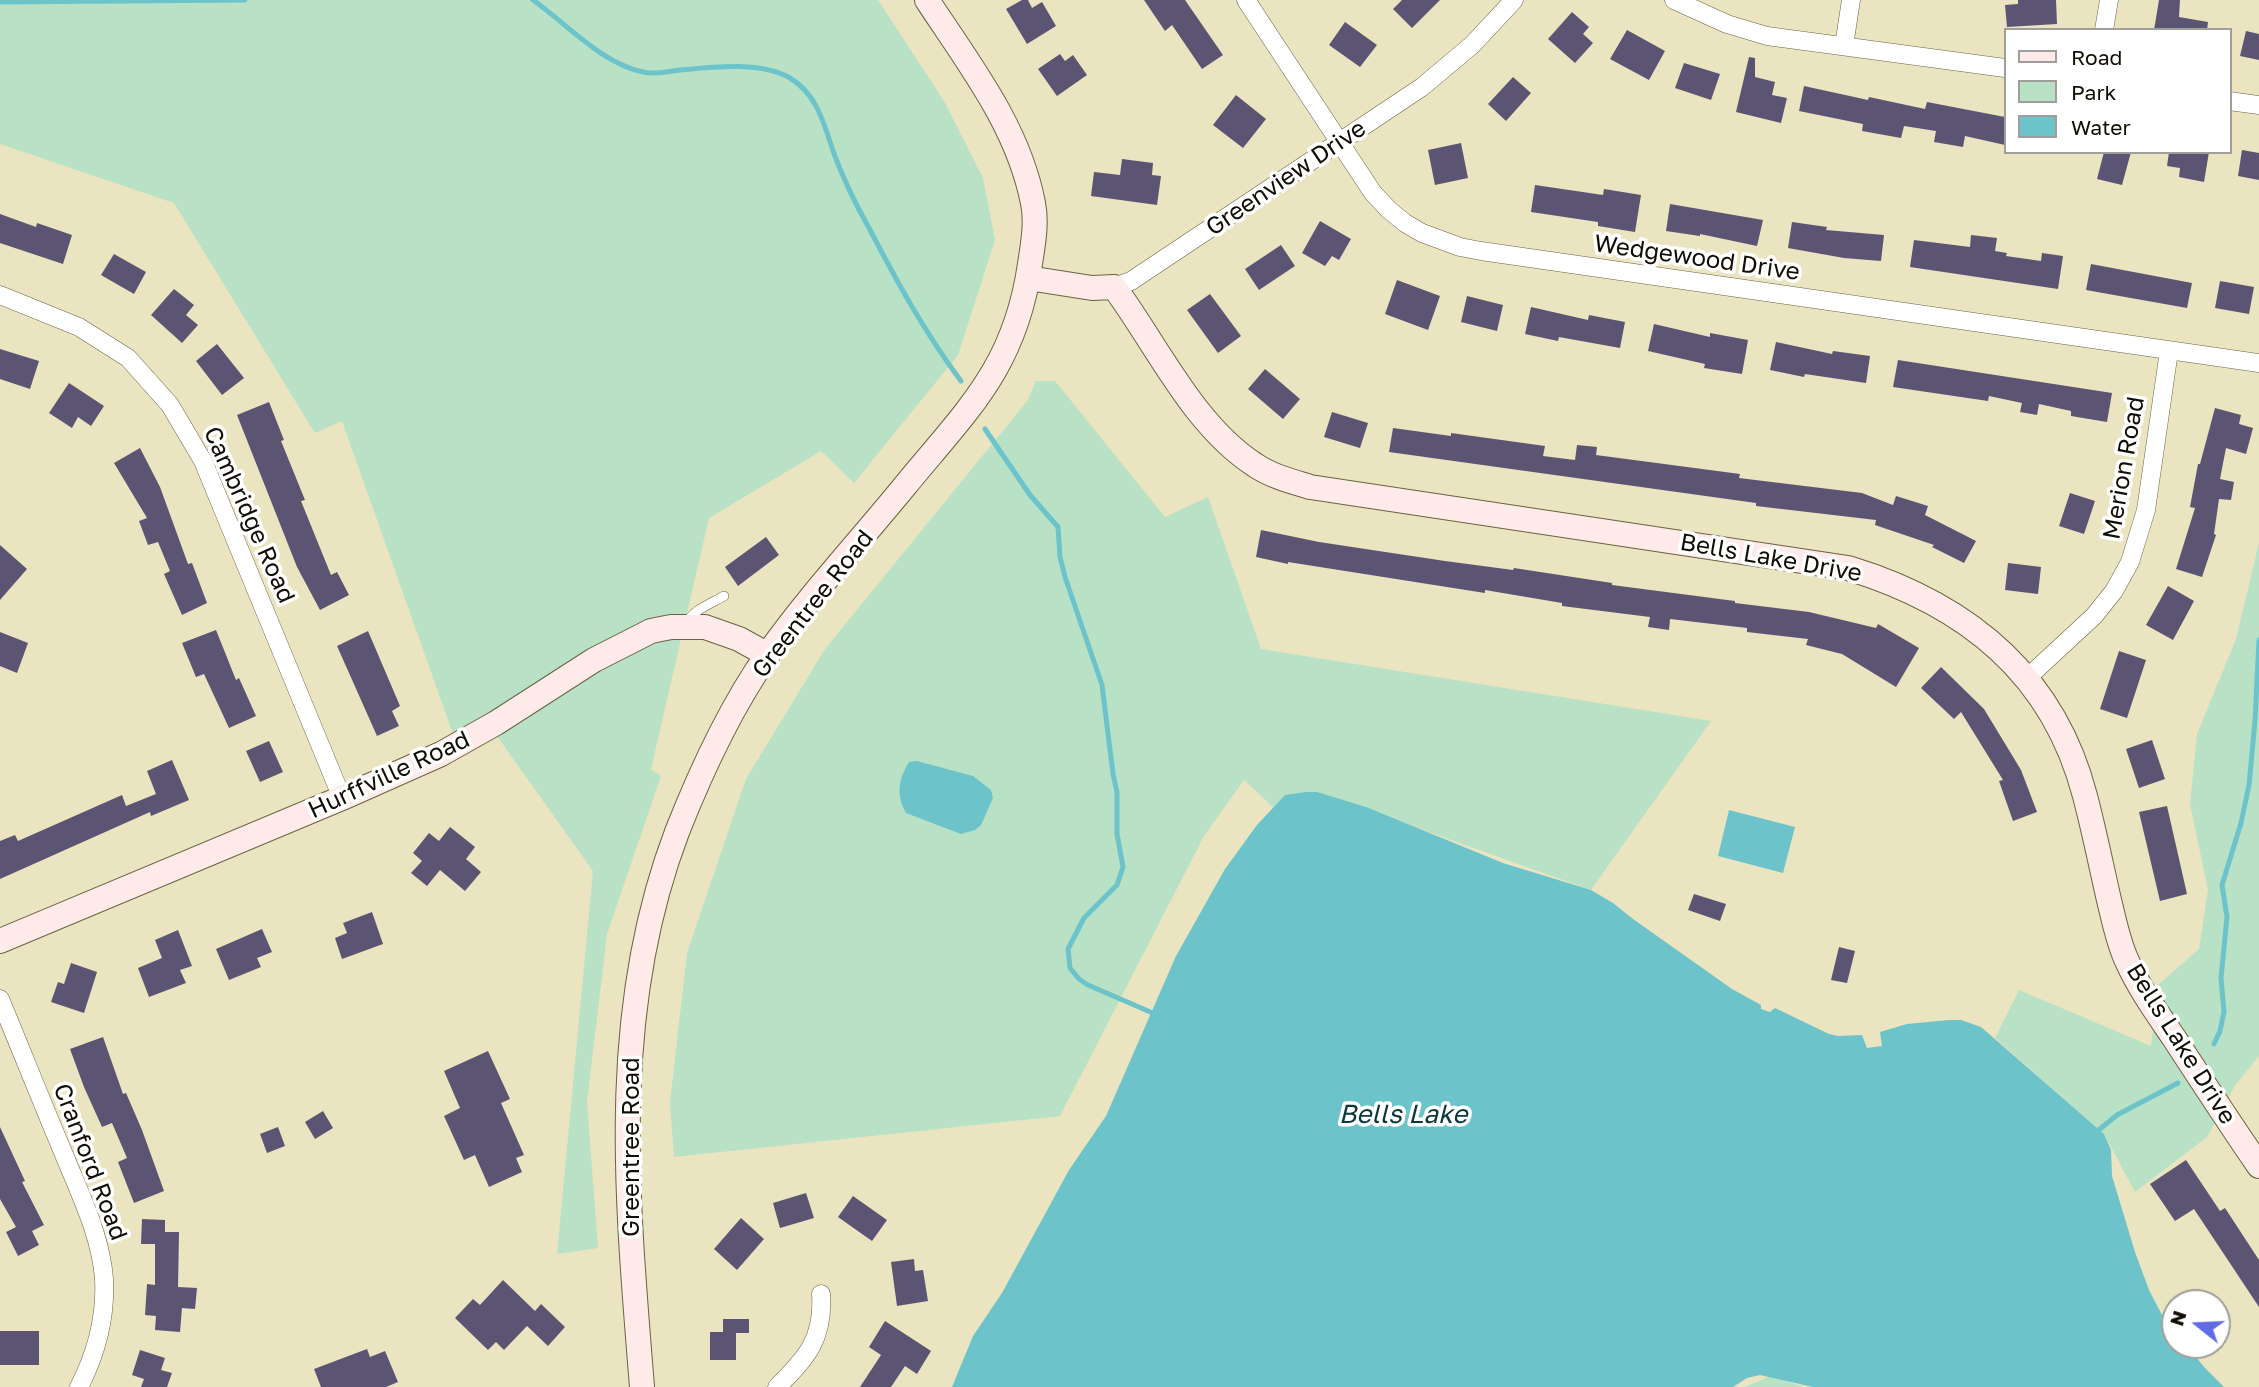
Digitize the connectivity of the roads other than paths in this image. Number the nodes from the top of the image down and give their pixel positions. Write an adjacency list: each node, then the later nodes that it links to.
1 (927, 0): 13 (street, Greentree Road)
2 (1246, 0): 12 (street, Wedgewood Drive)
3 (1514, 0): 12 (street, Greenview Drive)
4 (1674, 0): 8 (street)
5 (1851, 0): 8 (street)
6 (2109, 0): 7 (street)
7 (2104, 28)
8 (1844, 46): 9 (street)
9 (2004, 68)
10 (2231, 101): 11 (street)
11 (2259, 106)
12 (1340, 142): 14 (street, Greenview Drive); 16 (street, Wedgewood Drive)
13 (1028, 278): 14 (street, Greenview Drive); 20 (street, Greentree Road)
14 (1114, 287): 21 (street, Bells Lake Drive)
15 (0, 295): 22 (street, Cambridge Road)
16 (2169, 351): 17 (street, Wedgewood Drive); 21 (street, Merion Road)
17 (2259, 363)
18 (724, 596): 19 (lane)
19 (686, 626): 20 (street, Hurffville Road); 22 (street, Hurffville Road)
20 (768, 655): 28 (street, Greentree Road)
21 (2027, 678): 25 (street, Bells Lake Drive)
22 (342, 797): 23 (street, Hurffville Road)
23 (0, 941)
24 (0, 999): 27 (street, Cranford Road)
25 (2259, 1166)
26 (821, 1294): 29 (street)
27 (79, 1387)
28 (642, 1387)
29 (776, 1387)

